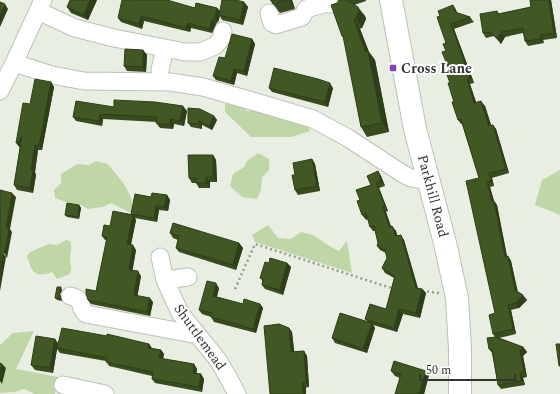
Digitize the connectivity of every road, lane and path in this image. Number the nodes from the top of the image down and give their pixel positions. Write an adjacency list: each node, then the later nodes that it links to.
1 (395, 0): 10 (main road, Parkhill Road)
2 (39, 3): 6 (street); 7 (street)
3 (338, 4): 4 (street)
4 (269, 13)
5 (223, 31): 6 (street)
6 (165, 48): 8 (street)
7 (14, 63): 9 (street); 10 (street)
8 (160, 70)
9 (0, 91)
10 (428, 182): 17 (main road, Parkhill Road)
11 (160, 257): 13 (street, Shuttlemead)
12 (188, 277): 13 (street)
13 (166, 280): 19 (street, Shuttlemead)
14 (396, 288): 15 (path)
15 (235, 289)
16 (419, 291): 17 (path)
17 (456, 292): 23 (main road, Parkhill Road)
18 (70, 296): 19 (street)
19 (198, 335): 22 (street, Shuttlemead)
20 (73, 382): 21 (street)
21 (105, 394)
22 (237, 394)
23 (460, 394)

